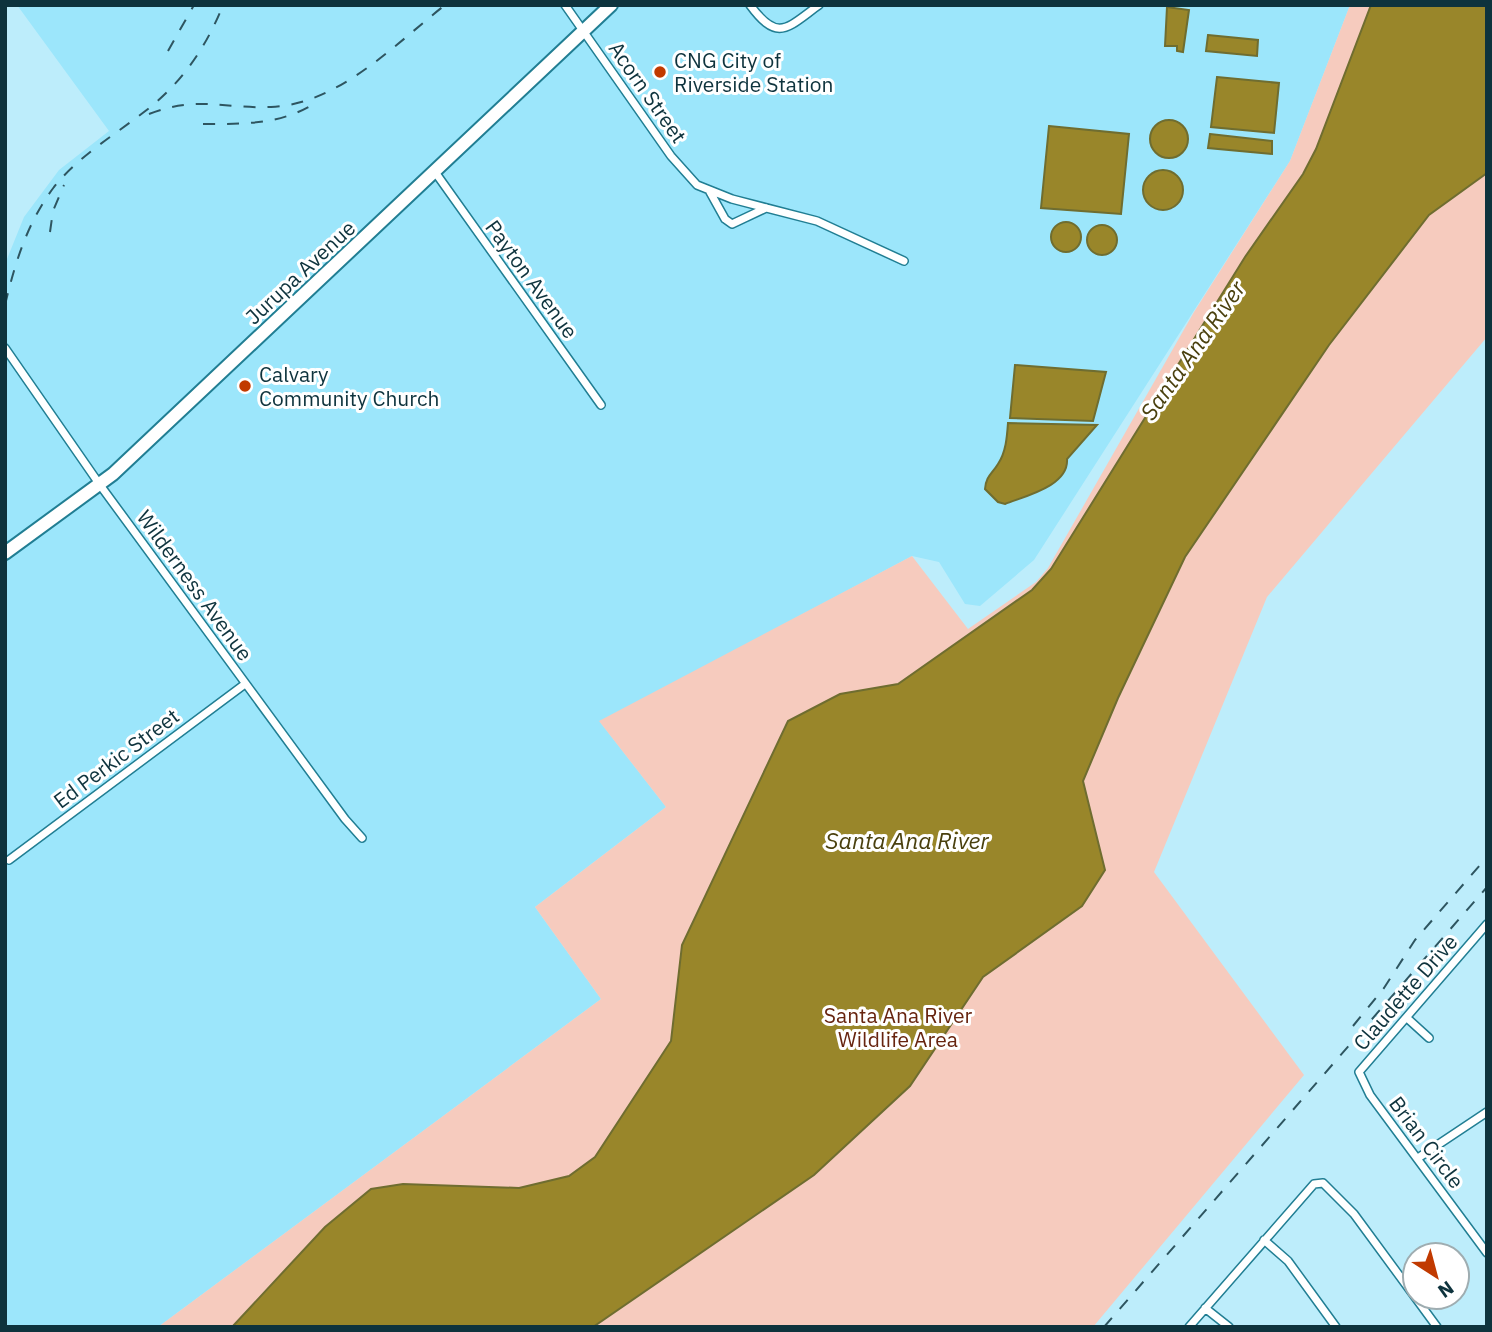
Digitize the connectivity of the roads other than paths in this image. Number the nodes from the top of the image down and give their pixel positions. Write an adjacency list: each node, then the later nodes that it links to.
1 (565, 5): 5 (street, Acorn Street)
2 (611, 5): 5 (main road, Jurupa Avenue)
3 (750, 5): 4 (street)
4 (819, 5)
5 (584, 33): 6 (main road, Jurupa Avenue); 7 (street, Acorn Street)
6 (435, 172): 11 (street, Payton Avenue); 12 (main road, Jurupa Avenue)
7 (710, 192): 8 (street, Acorn Street); 8 (street, Acorn Street)
8 (766, 208): 9 (street, Acorn Street)
9 (904, 261)
10 (5, 348): 12 (street, Wilderness Avenue)
11 (601, 405)
12 (100, 485): 13 (main road, Jurupa Avenue); 14 (street, Wilderness Avenue)
13 (5, 553)
14 (245, 684): 15 (street, Wilderness Avenue); 16 (street, Ed Perkic Street)
15 (362, 838)
16 (9, 860)
17 (1485, 929): 18 (street, Claudette Drive)
18 (1406, 1018): 19 (street); 20 (street, Claudette Drive)
19 (1429, 1038)
20 (1364, 1086): 22 (street, Brian Circle)
21 (1487, 1112): 22 (street)
22 (1418, 1158): 24 (street, Brian Circle)
23 (1264, 1240): 25 (street); 26 (street); 30 (street)
24 (1487, 1253)
25 (1401, 1278)
26 (1205, 1308): 28 (street); 29 (street)
27 (1425, 1311): 31 (street)
28 (1189, 1327)
29 (1229, 1327)
30 (1336, 1327)
31 (1437, 1327)

